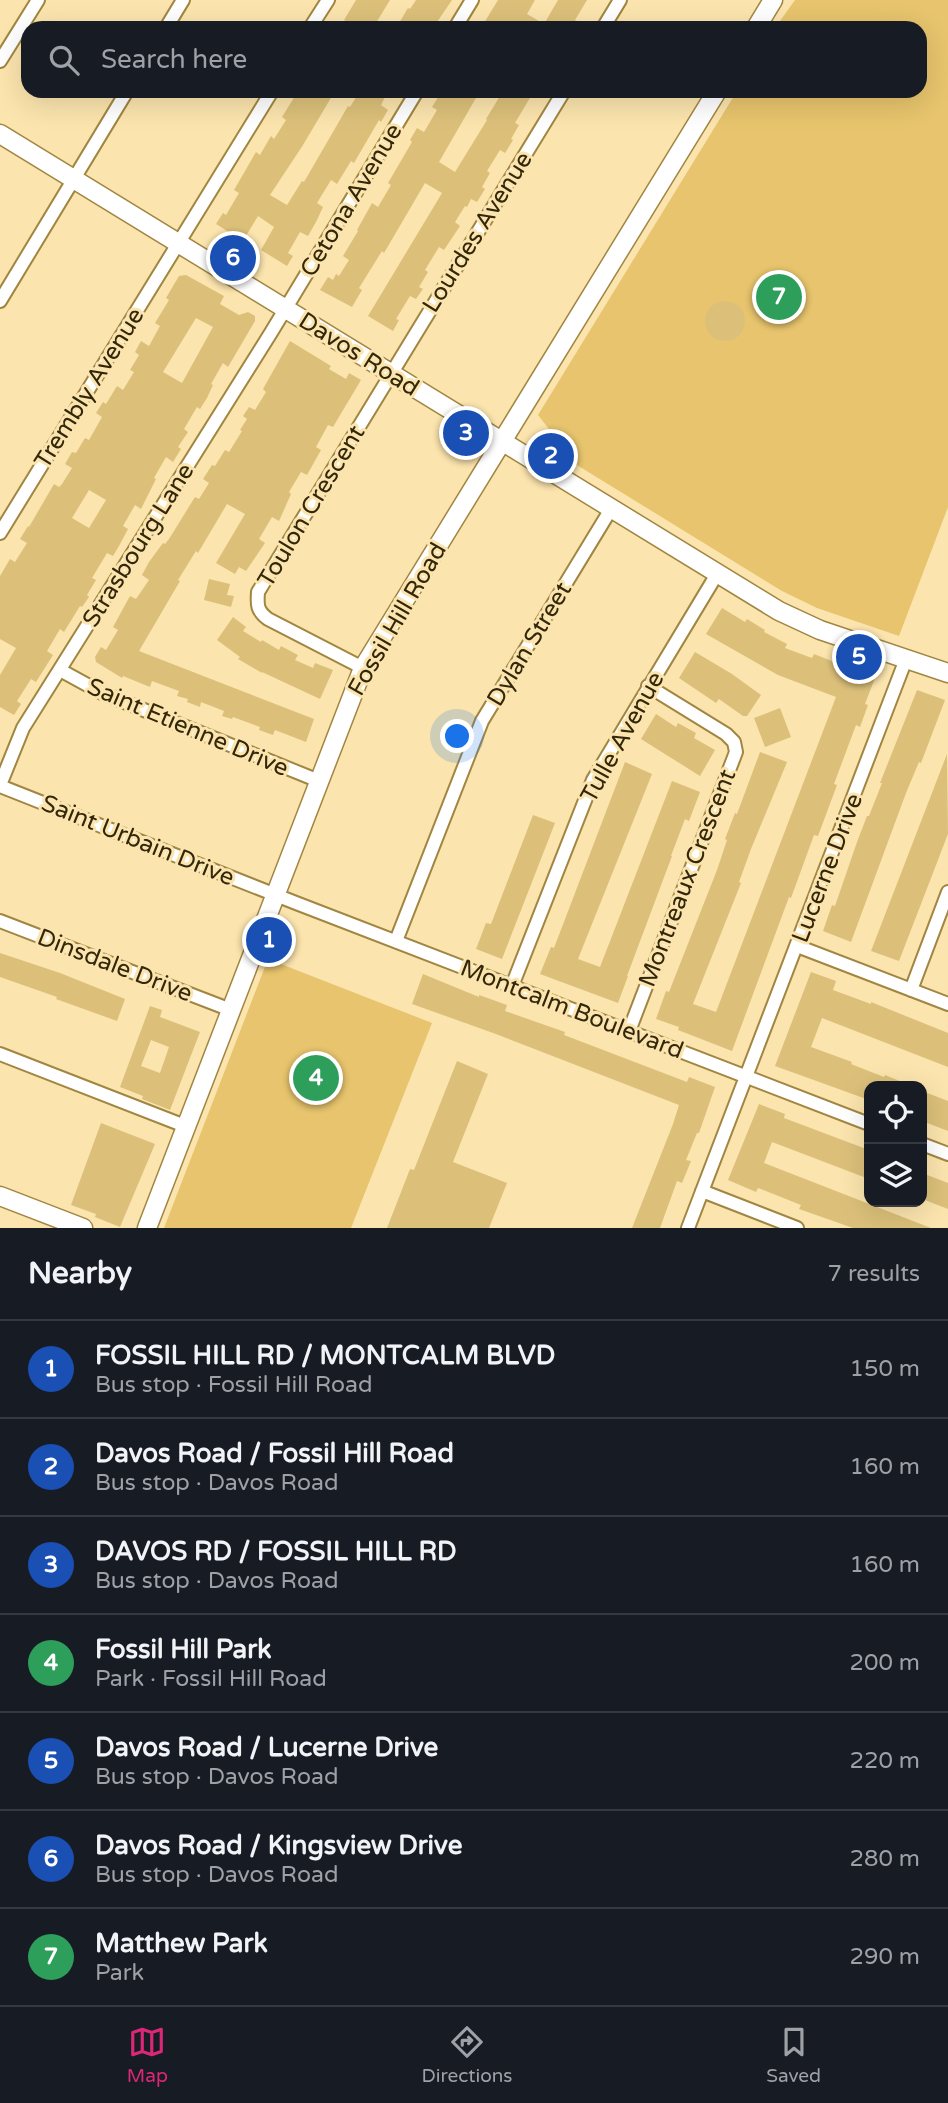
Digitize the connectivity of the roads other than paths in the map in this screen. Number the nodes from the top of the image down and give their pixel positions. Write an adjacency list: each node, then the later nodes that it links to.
1 (38, 0): 7 (street)
2 (183, 0): 8 (street)
3 (328, 0): 9 (street)
4 (472, 0): 10 (street)
5 (620, 0): 11 (street)
6 (770, 1): 12 (street)
7 (25, 21)
8 (170, 21)
9 (314, 21)
10 (459, 21)
11 (607, 21)
12 (760, 21)
13 (21, 27): 14 (street)
14 (0, 61)
15 (123, 98): 21 (street)
16 (268, 98): 22 (street, Trembly Avenue)
17 (413, 98): 24 (street, Cetona Avenue)
18 (560, 98): 25 (street, Lourdes Avenue)
19 (713, 98): 26 (street, Fossil Hill Road)
20 (0, 134): 21 (street, Davos Road)
21 (74, 179): 22 (street, Davos Road); 23 (street)
22 (179, 244): 24 (street, Davos Road); 28 (street, Trembly Avenue)
23 (0, 301)
24 (285, 309): 25 (street, Davos Road); 32 (street, Strasbourg Lane)
25 (391, 373): 26 (street, Davos Road); 31 (street, Toulon Crescent)
26 (502, 442): 27 (street, Davos Road); 31 (street, Fossil Hill Road)
27 (611, 509): 29 (street, Davos Road); 40 (street, Dylan Street)
28 (0, 533)
29 (717, 574): 30 (street, Davos Road); 34 (street, Tulle Avenue)
30 (906, 659): 33 (street, Davos Road); 41 (street, Lucerne Drive)
31 (363, 668): 35 (street, Fossil Hill Road)
32 (60, 670): 35 (street, Saint Etienne Drive); 36 (street, Strasbourg Lane)
33 (948, 673)
34 (648, 686): 42 (street, Tulle Avenue); 46 (street, Montreaux Crescent)
35 (318, 781): 38 (street, Fossil Hill Road)
36 (0, 785): 38 (street, Saint Urbain Drive)
37 (948, 892): 43 (street)
38 (275, 895): 40 (street, Montcalm Boulevard); 45 (street, Fossil Hill Road)
39 (0, 921): 45 (street, Dinsdale Drive)
40 (396, 941): 42 (street, Montcalm Boulevard)
41 (797, 946): 43 (street); 48 (street, Lucerne Drive)
42 (512, 986): 46 (street, Montcalm Boulevard)
43 (911, 990): 44 (street)
44 (948, 1004)
45 (230, 1010): 50 (street, Fossil Hill Road)
46 (629, 1031): 48 (street, Montcalm Boulevard)
47 (0, 1054): 50 (street)
48 (746, 1077): 49 (street, Montcalm Boulevard); 53 (street, Lucerne Drive)
49 (864, 1122)
50 (185, 1126): 56 (street, Fossil Hill Road)
51 (927, 1146): 52 (street)
52 (948, 1154)
53 (702, 1191): 57 (street, Lucerne Drive); 58 (street)
54 (0, 1196): 55 (street)
55 (83, 1228)
56 (147, 1228)
57 (688, 1228)
58 (797, 1228)

